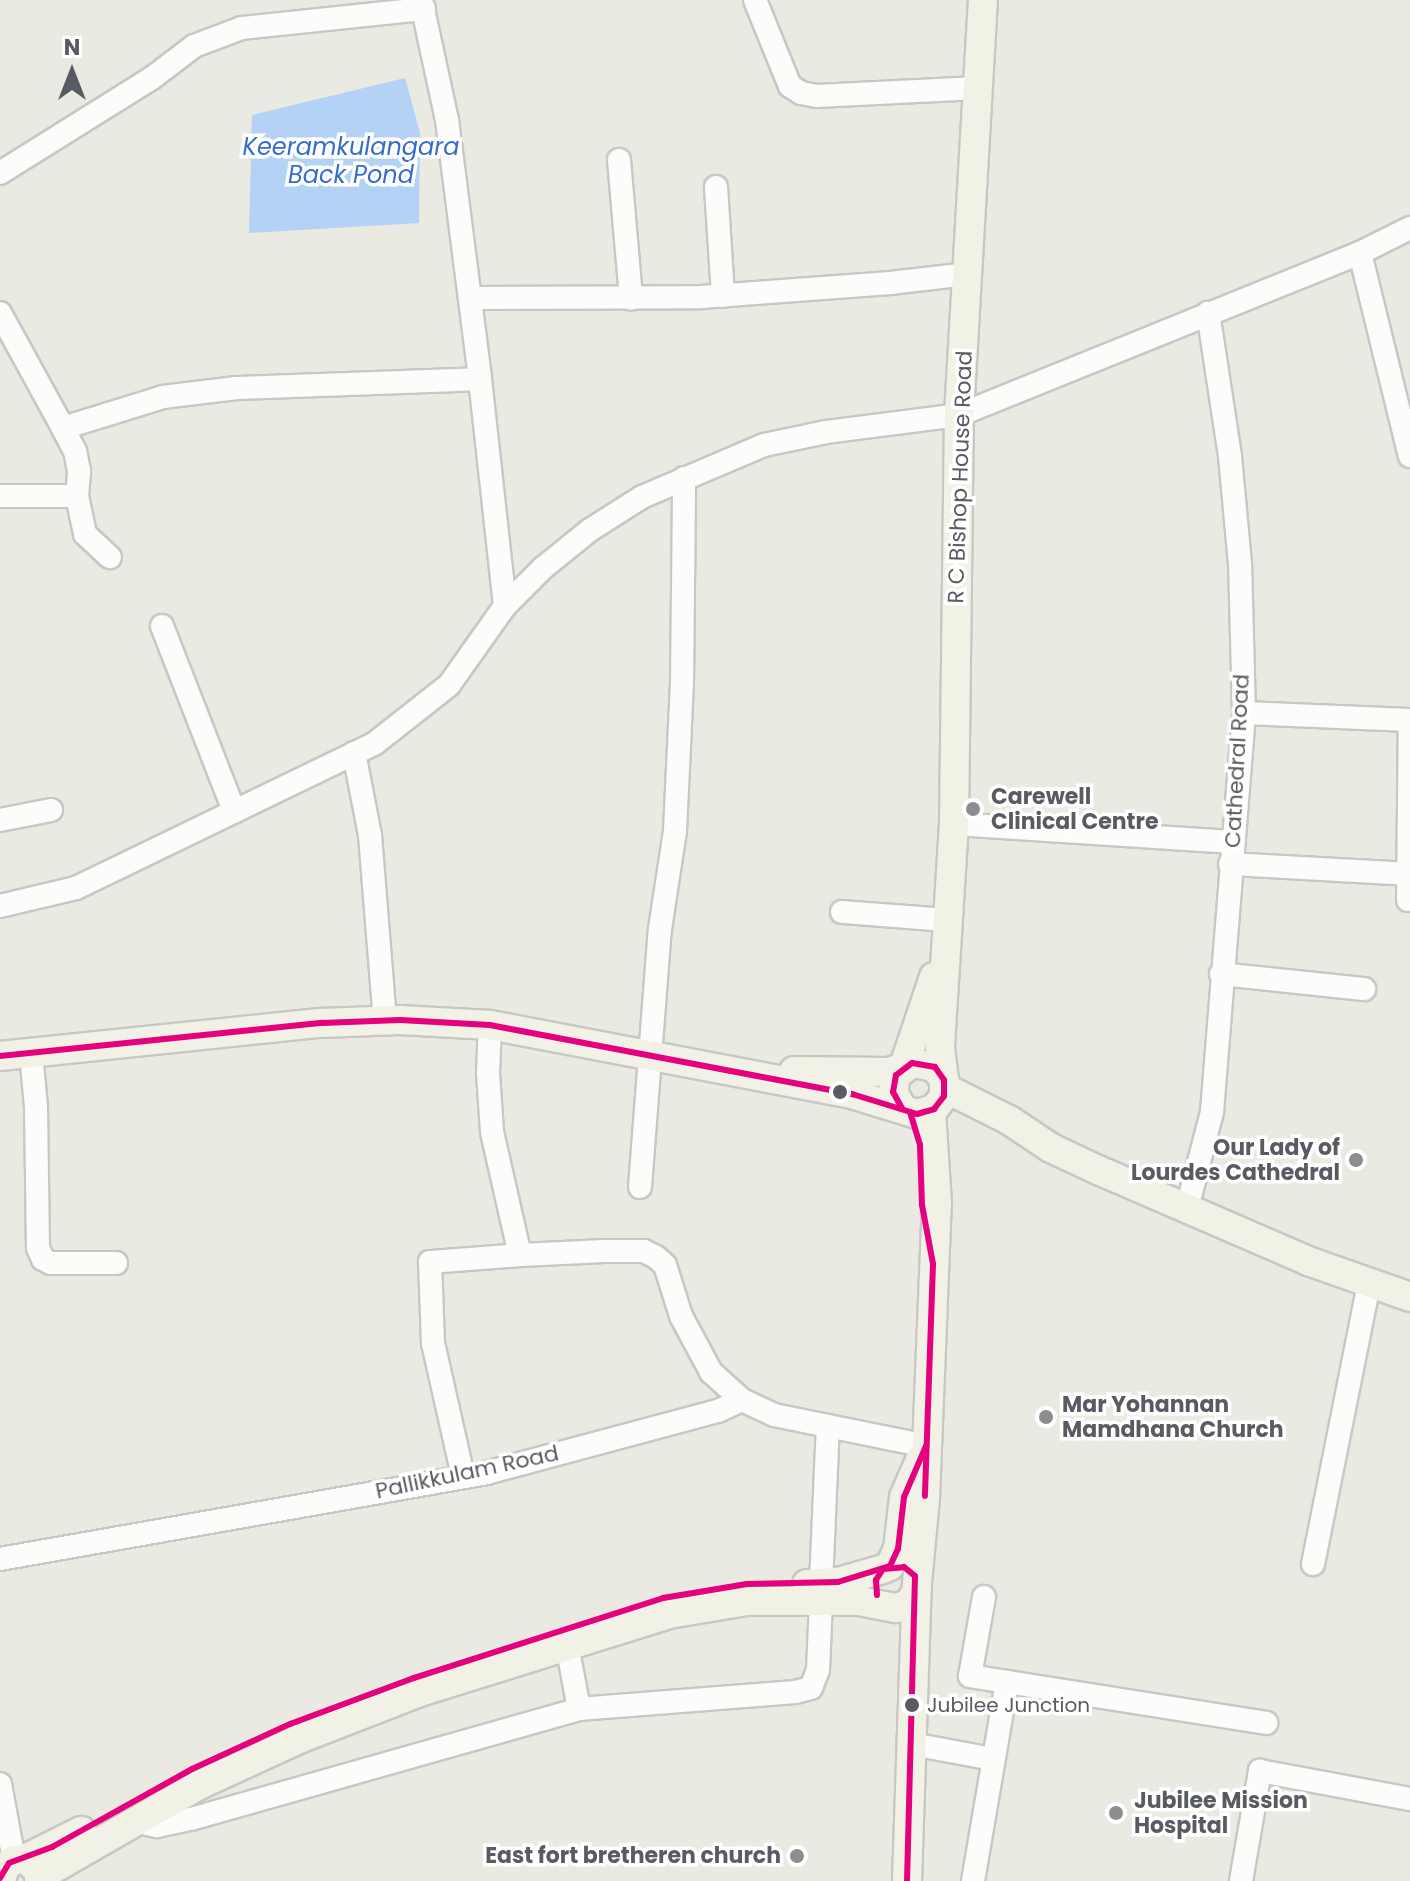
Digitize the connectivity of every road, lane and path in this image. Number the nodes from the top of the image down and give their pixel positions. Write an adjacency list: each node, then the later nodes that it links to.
1 (755, 0): 4 (street)
2 (983, 0): 4 (main road, R C Bishop House Road)
3 (422, 4): 6 (street); 12 (street)
4 (978, 88): 10 (main road, R C Bishop House Road)
5 (619, 160): 13 (street)
6 (0, 173)
7 (716, 187): 11 (street)
8 (1410, 228): 9 (street)
9 (1360, 253): 15 (street); 19 (street)
10 (968, 274): 11 (street); 17 (main road, R C Bishop House Road)
11 (723, 296): 13 (street)
12 (470, 298): 13 (street); 16 (street)
13 (631, 298)
14 (0, 313): 18 (street)
15 (1208, 313): 17 (street); 26 (street, Cathedral Road)
16 (480, 379): 18 (street); 24 (street)
17 (959, 415): 20 (street); 32 (main road, R C Bishop House Road)
18 (63, 428): 22 (street)
19 (1410, 456)
20 (684, 478): 24 (street); 46 (street)
21 (0, 496): 22 (street)
22 (77, 496): 23 (street)
23 (110, 557)
24 (505, 606): 28 (street)
25 (162, 626): 30 (street)
26 (1244, 713): 27 (street); 33 (street, Cathedral Road)
27 (1410, 722): 34 (street)
28 (354, 753): 30 (street); 42 (street)
29 (51, 810): 31 (street)
30 (234, 811): 36 (street)
31 (0, 820)
32 (954, 824): 33 (street); 38 (main road, R C Bishop House Road)
33 (1232, 853): 34 (street); 40 (street, Cathedral Road)
34 (1409, 874): 35 (street)
35 (1408, 900)
36 (0, 906)
37 (842, 912): 38 (street)
38 (946, 920): 39 (main road, R C Bishop House Road)
39 (943, 954): 47 (main road); 49 (main road)
40 (1221, 974): 41 (street); 51 (street, Cathedral Road)
41 (1364, 989)
42 (385, 1021): 43 (main road); 44 (main road)
43 (490, 1025): 46 (main road); 52 (street)
44 (31, 1053): 45 (main road); 53 (street)
45 (0, 1056)
46 (651, 1057): 48 (main road); 50 (street)
47 (903, 1067): 48 (main road); 49 (main road); 49 (main road)
48 (750, 1076): 49 (main road)
49 (928, 1101): 51 (main road); 58 (main road)
50 (640, 1187)
51 (1187, 1208): 54 (main road)
52 (520, 1255): 56 (street); 59 (street)
53 (116, 1263)
54 (1369, 1283): 55 (main road); 61 (street)
55 (1410, 1297)
56 (742, 1400): 57 (street); 59 (street, Pallikkulam Road)
57 (828, 1426): 58 (street); 63 (street)
58 (926, 1446): 62 (main road); 65 (main road)
59 (463, 1476): 60 (street, Pallikkulam Road)
60 (0, 1559)
61 (1313, 1564)
62 (886, 1568): 63 (main road); 65 (main road); 65 (main road)
63 (821, 1592): 65 (main road); 66 (main road); 68 (street); 75 (main road)
64 (984, 1597): 67 (street)
65 (904, 1598): 70 (main road)
66 (567, 1645): 68 (street); 74 (main road)
67 (1007, 1682): 69 (street); 71 (street)
68 (579, 1709): 74 (street)
69 (1266, 1723)
70 (912, 1744): 71 (street); 76 (main road)
71 (993, 1759): 77 (street)
72 (0, 1784): 75 (street)
73 (1410, 1799): 78 (street)
74 (135, 1821): 75 (main road)
75 (17, 1874)
76 (907, 1881)
77 (973, 1881)
78 (1241, 1881)

